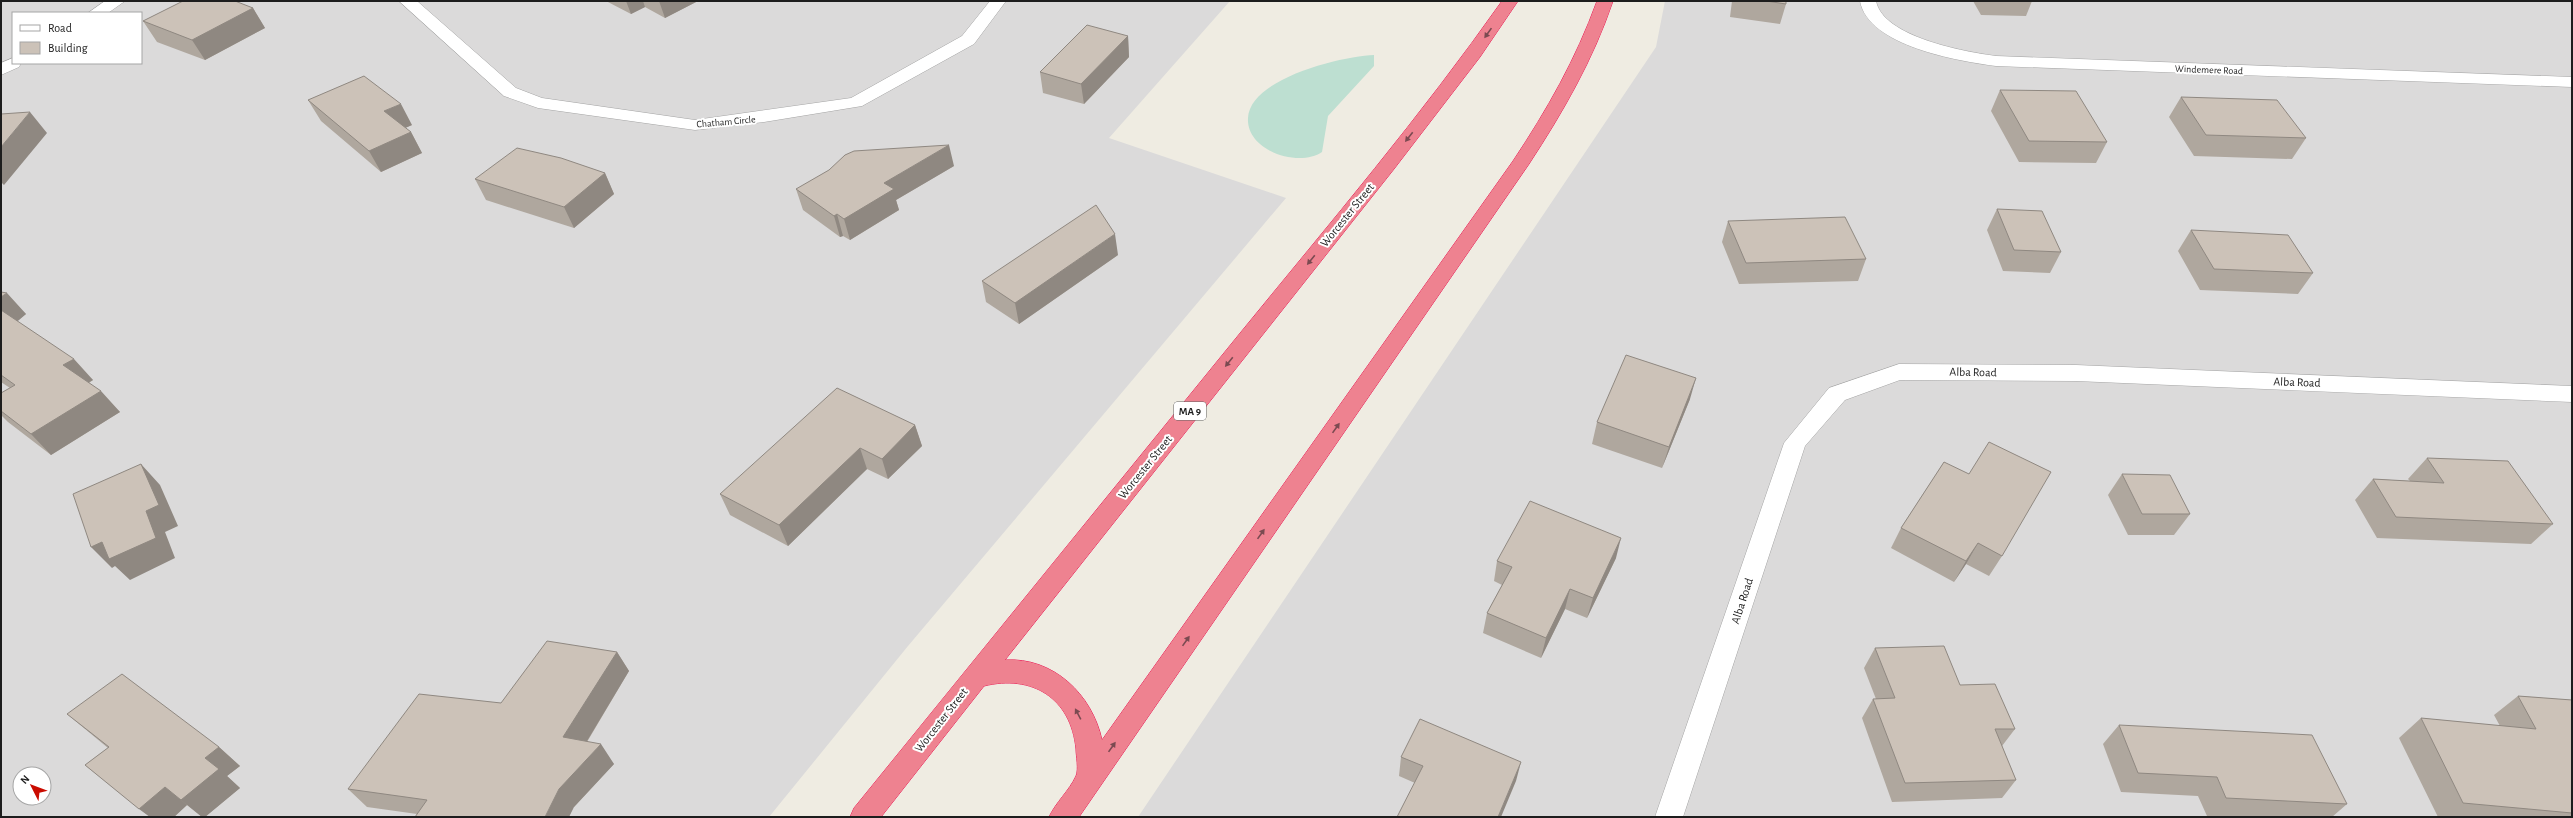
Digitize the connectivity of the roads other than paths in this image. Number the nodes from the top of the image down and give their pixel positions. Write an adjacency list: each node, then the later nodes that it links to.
1 (117, 1): 7 (street)
2 (407, 1): 3 (street, Chatham Circle)
3 (998, 1)
4 (1510, 1): 12 (highway, Worcester Street / MA 9, one-way to 12)
5 (1605, 1): 13 (highway, one-way to 5)
6 (1868, 1): 10 (street, Windemere Road)
7 (98, 12)
8 (12, 64): 9 (street)
9 (1, 70)
10 (2572, 82)
11 (2572, 394): 16 (street, Alba Road)
12 (974, 678): 13 (highway, one-way to 12); 14 (highway, Worcester Street / MA 9)
13 (1090, 779): 15 (highway)
14 (864, 817)
15 (1063, 817)
16 (1669, 817)

